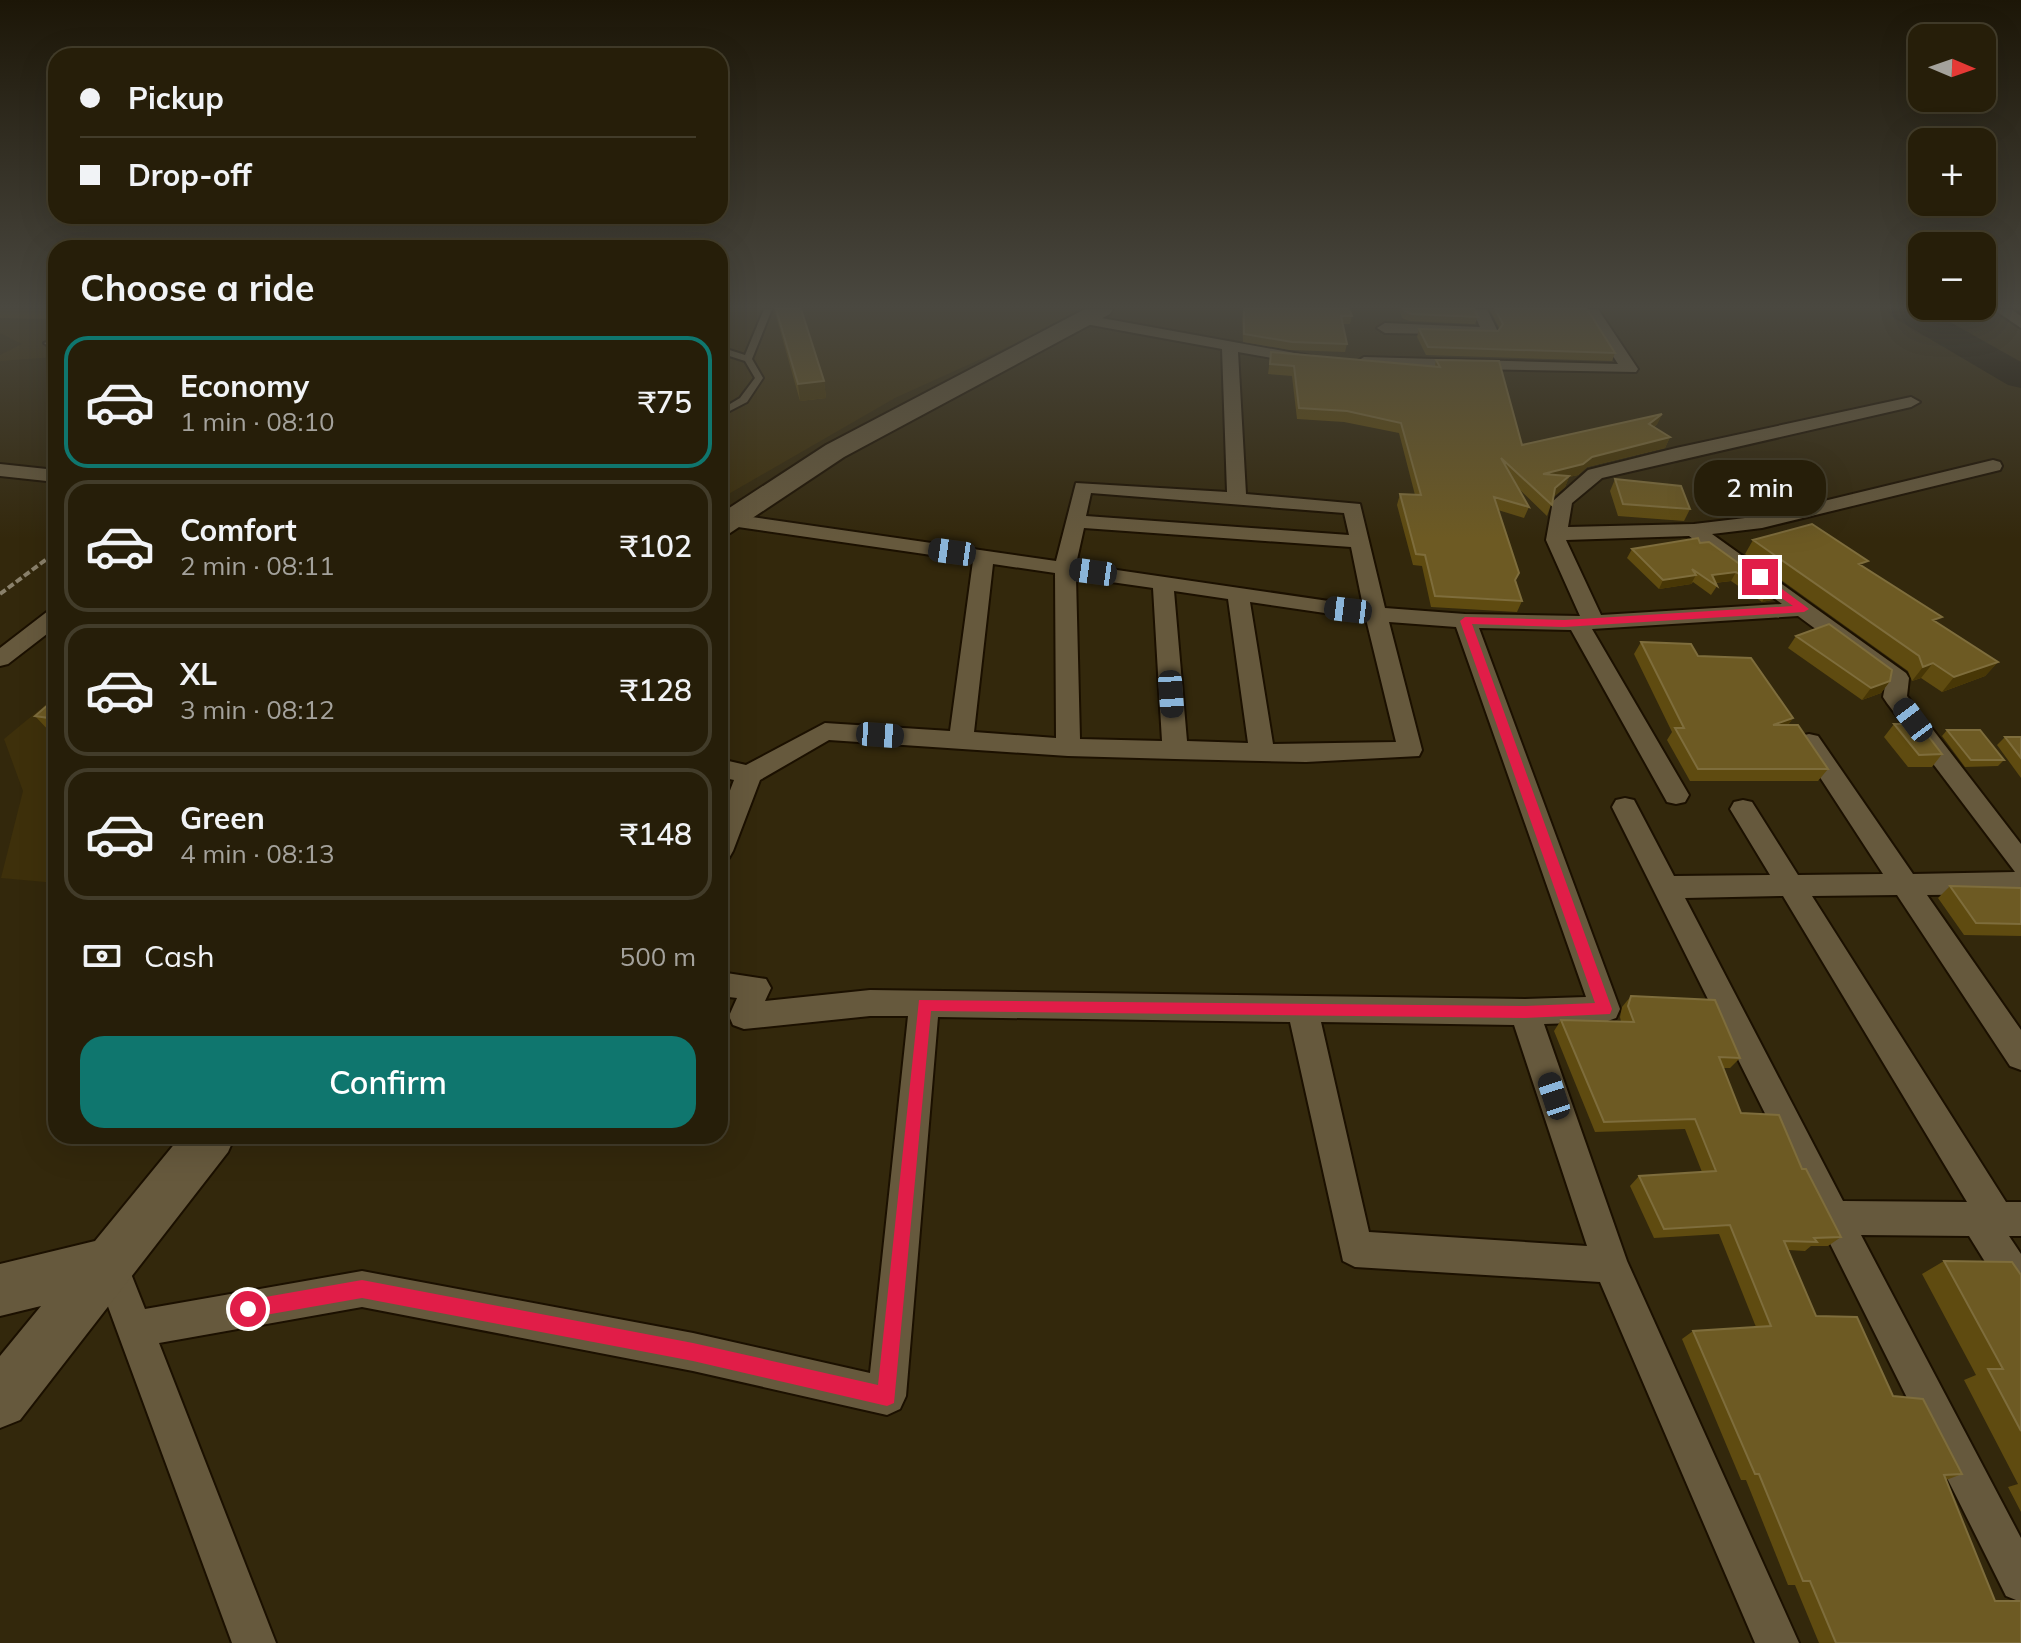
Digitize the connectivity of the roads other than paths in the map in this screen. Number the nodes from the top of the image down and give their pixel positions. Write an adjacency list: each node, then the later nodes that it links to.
1 (755, 386): 5 (lane)
2 (958, 386): 11 (street)
3 (1232, 386): 9 (street)
4 (1911, 402): 14 (street)
5 (728, 410)
6 (1993, 466): 13 (street)
7 (0, 470): 8 (street)
8 (48, 475)
9 (1237, 499): 10 (street); 15 (street)
10 (1075, 521): 15 (street); 17 (street)
11 (728, 522)
12 (728, 523): 16 (street)
13 (1694, 530): 14 (street); 20 (street)
14 (1557, 533): 24 (street)
15 (1361, 542): 21 (street)
16 (984, 556): 17 (street); 27 (street)
17 (1065, 568): 18 (street); 28 (street)
18 (1163, 583): 19 (street); 29 (street)
19 (1238, 595): 21 (street); 30 (street)
20 (1804, 609): 24 (street); 37 (street)
21 (1376, 614): 22 (street); 30 (street)
22 (1465, 621): 24 (street); 45 (street)
23 (48, 622): 25 (street)
24 (1586, 622): 33 (street)
25 (0, 659)
26 (1802, 733): 39 (street)
27 (961, 740): 28 (street); 32 (street)
28 (1068, 747): 29 (street)
29 (1175, 750): 30 (street)
30 (1262, 752)
31 (728, 770): 32 (street)
32 (749, 775): 36 (street)
33 (1676, 795)
34 (1625, 807): 41 (street)
35 (1743, 809): 40 (street)
36 (728, 830)
37 (2021, 864)
38 (2021, 883): 39 (street)
39 (1905, 884): 40 (street); 46 (street)
40 (1790, 886): 41 (street); 49 (street)
41 (1666, 887): 48 (street)
42 (728, 985): 43 (street)
43 (924, 1004): 44 (street); 54 (street)
44 (1303, 1010): 45 (street); 51 (street)
45 (1525, 1012): 51 (street)
46 (2021, 1056)
47 (205, 1144): 50 (street)
48 (1833, 1218): 49 (street); 56 (street)
49 (1999, 1219): 52 (street)
50 (110, 1263): 53 (street); 54 (street); 55 (street)
51 (1611, 1265): 58 (street)
52 (2021, 1286)
53 (0, 1290)
54 (134, 1329): 57 (street)
55 (0, 1400)
56 (2021, 1581)
57 (254, 1643)
58 (1777, 1643)

